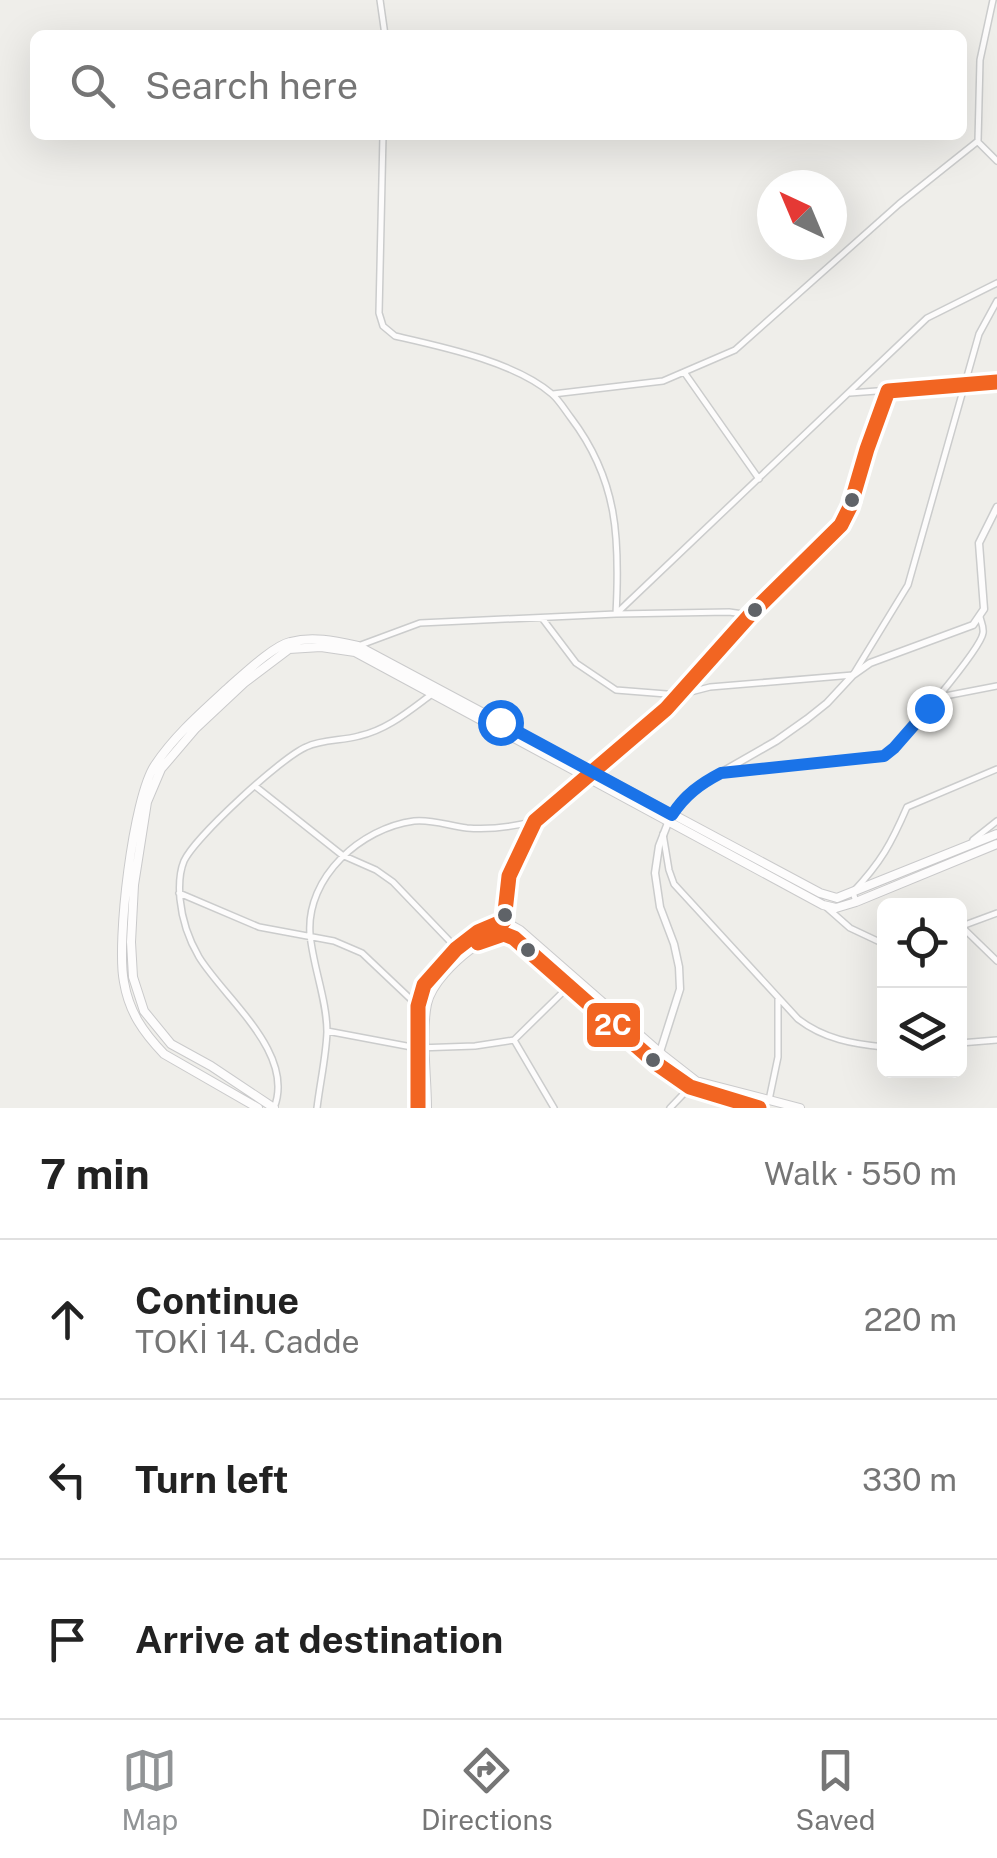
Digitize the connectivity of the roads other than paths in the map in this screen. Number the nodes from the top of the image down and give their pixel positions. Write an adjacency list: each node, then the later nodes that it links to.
1 (380, 0): 3 (street)
2 (993, 0): 5 (street)
3 (384, 30)
4 (383, 140): 14 (street)
5 (978, 141): 6 (street); 9 (street)
6 (997, 161)
7 (997, 282): 13 (street)
8 (997, 300): 11 (street)
9 (684, 372): 14 (street); 15 (street)
10 (997, 382): 11 (street)
11 (966, 385): 12 (street); 22 (street)
12 (888, 391): 13 (street); 18 (street)
13 (849, 393): 15 (street)
14 (553, 394): 17 (street)
15 (759, 479): 17 (street)
16 (997, 507): 19 (street)
17 (616, 614): 18 (street); 20 (street)
18 (750, 615): 25 (street)
19 (980, 617): 22 (street); 26 (street)
20 (542, 618): 21 (street); 25 (street)
21 (358, 646): 29 (main road); 39 (main road)
22 (853, 675): 25 (street); 28 (street)
23 (997, 686): 26 (street)
24 (432, 694): 29 (main road); 30 (street); 39 (main road)
25 (679, 696): 29 (street)
26 (937, 697): 28 (street)
27 (997, 769): 41 (street)
28 (721, 773): 31 (street)
29 (588, 775): 31 (main road); 32 (street)
30 (256, 786): 38 (street); 40 (street)
31 (670, 819): 34 (street); 41 (main road); 42 (main road)
32 (535, 821): 38 (street); 44 (street)
33 (997, 821): 37 (street)
34 (663, 834): 53 (street); 61 (street)
35 (997, 834): 37 (main road)
36 (997, 844): 41 (main road)
37 (968, 846): 41 (main road)
38 (342, 855): 48 (street); 50 (street)
39 (130, 884): 64 (main road); 65 (main road)
40 (179, 893): 48 (street); 65 (street)
41 (854, 897): 42 (main road)
42 (823, 905): 49 (street)
43 (997, 913): 45 (street)
44 (504, 921): 47 (street); 50 (main road); 61 (main road)
45 (967, 924)
46 (967, 933): 51 (street)
47 (504, 934): 50 (main road); 52 (main road)
48 (310, 936): 54 (street); 55 (street)
49 (877, 941)
50 (460, 952): 54 (main road); 60 (main road)
51 (997, 961)
52 (569, 986): 56 (street); 62 (main road)
53 (778, 996): 59 (street); 63 (street)
54 (418, 1006): 60 (main road)
55 (327, 1031): 60 (street); 66 (street)
56 (514, 1040): 60 (street); 69 (street)
57 (997, 1040): 58 (street)
58 (967, 1042)
59 (877, 1046)
60 (421, 1049): 67 (main road); 68 (main road)
61 (660, 1052): 62 (main road)
62 (693, 1084): 63 (main road); 70 (street); 71 (main road)
63 (769, 1100): 72 (main road)
64 (258, 1108)
65 (274, 1108)
66 (317, 1108)
67 (418, 1108)
68 (428, 1108)
69 (554, 1108)
70 (670, 1108)
71 (759, 1108)
72 (800, 1108)

